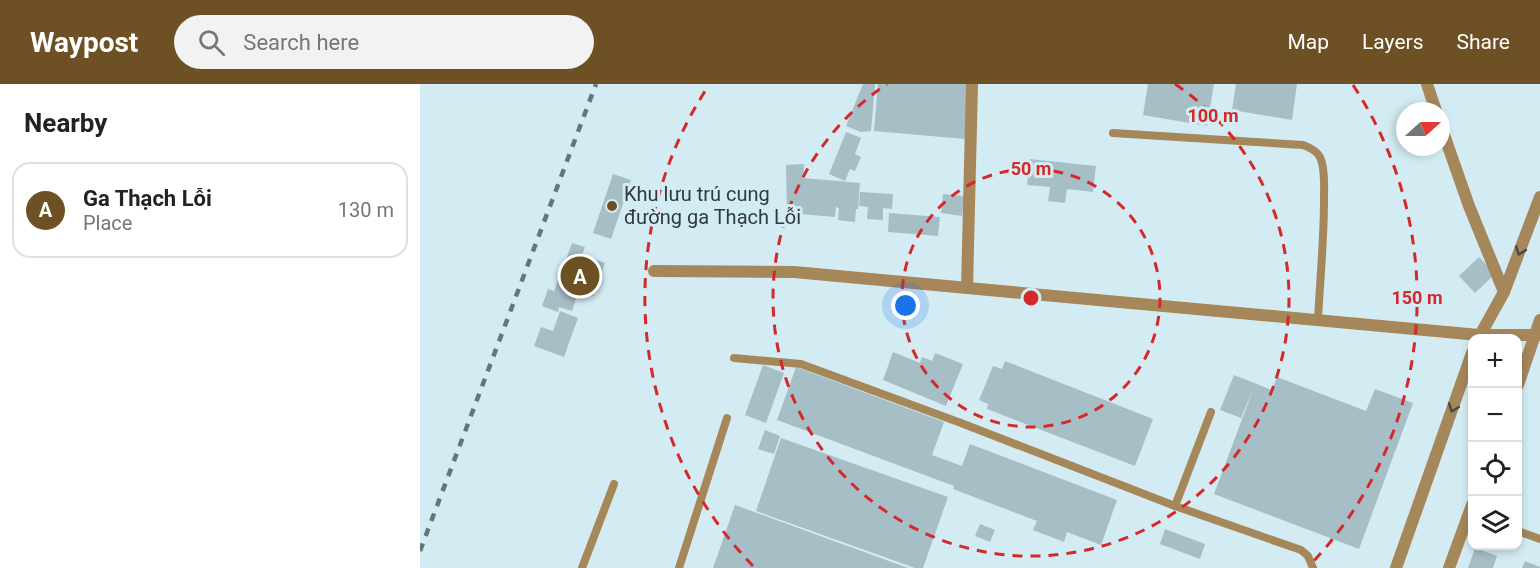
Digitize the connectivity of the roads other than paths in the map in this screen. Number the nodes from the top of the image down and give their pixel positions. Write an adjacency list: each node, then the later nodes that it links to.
1 (972, 84): 8 (street)
2 (1427, 84): 3 (street)
3 (1433, 102)
4 (1113, 133): 10 (lane)
5 (1450, 152): 9 (street)
6 (1540, 196): 9 (street, one-way to 9)
7 (654, 271): 8 (street)
8 (967, 288): 10 (street)
9 (1504, 292): 12 (street)
10 (1318, 320): 14 (street)
11 (1540, 320): 13 (street)
12 (1480, 334)
13 (1537, 335): 15 (street); 18 (street)
14 (1468, 336)
15 (1522, 336)
16 (734, 358): 22 (lane)
17 (1468, 367): 29 (street, one-way to 29)
18 (1522, 374)
19 (1211, 412): 22 (lane)
20 (726, 418): 27 (lane)
21 (614, 484): 26 (lane)
22 (1175, 506): 28 (lane)
23 (1468, 520): 30 (street)
24 (1522, 532): 25 (lane)
25 (1540, 539)
26 (582, 568)
27 (679, 568)
28 (1313, 568)
29 (1396, 568)
30 (1449, 568)

